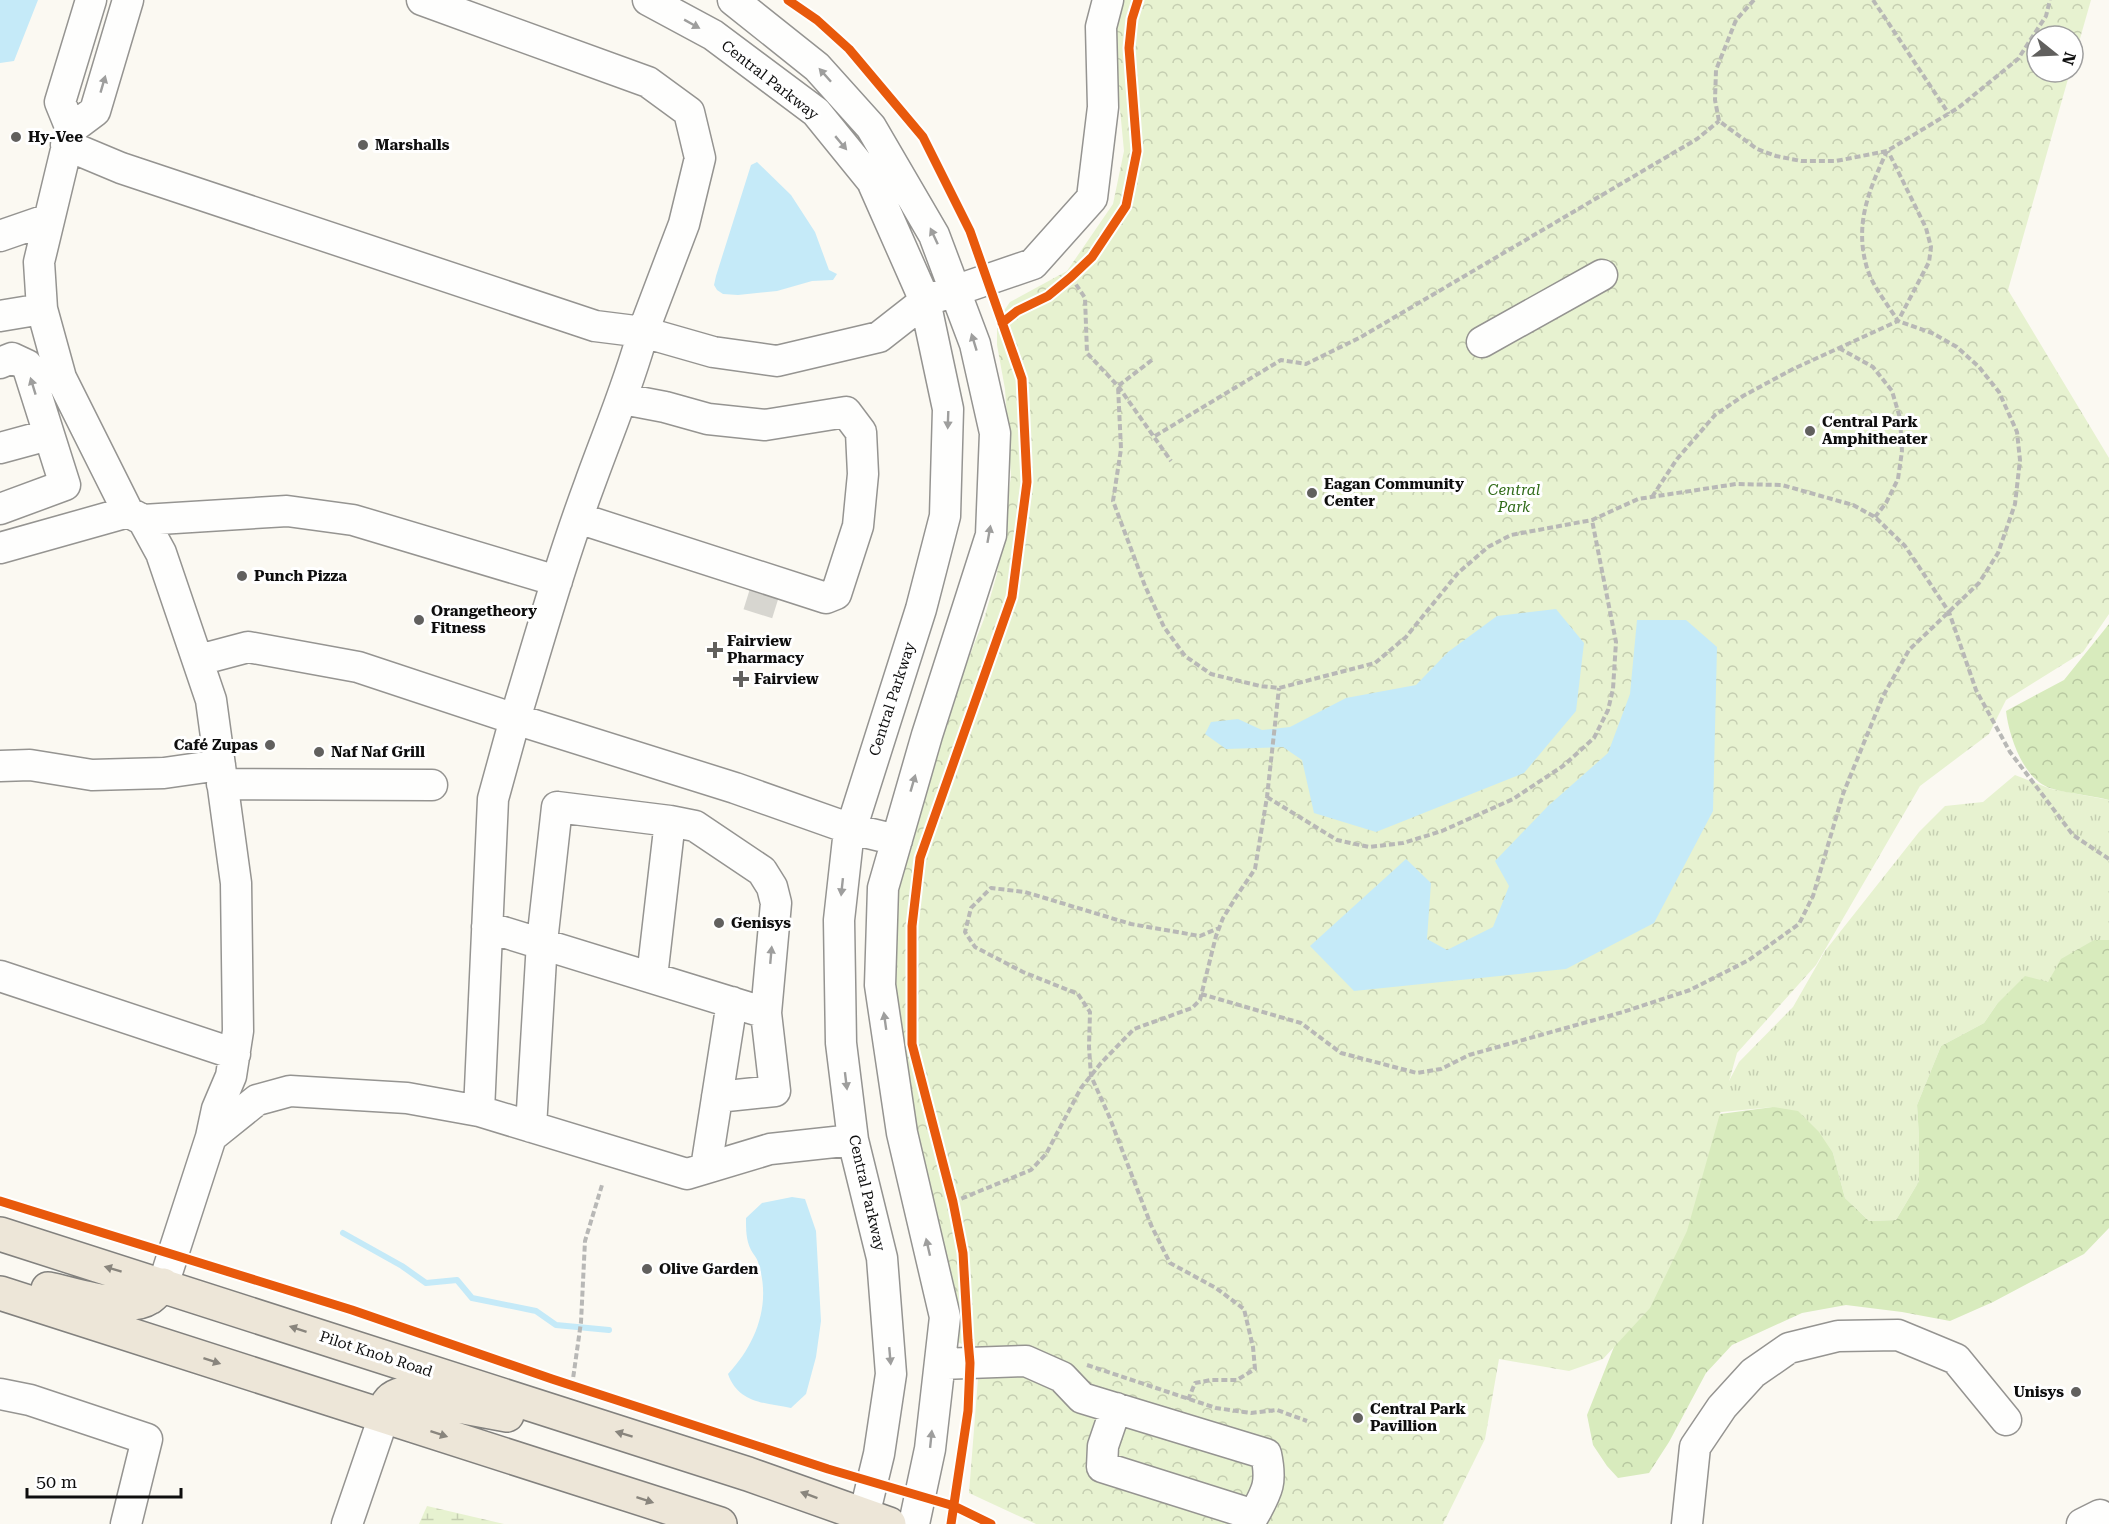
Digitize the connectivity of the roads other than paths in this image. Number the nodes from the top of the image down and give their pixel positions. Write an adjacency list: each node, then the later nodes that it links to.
1 (91, 0): 7 (street)
2 (128, 0): 7 (street, one-way to 2)
3 (422, 0): 15 (street)
4 (648, 0): 12 (street, Central Parkway, one-way to 12)
5 (733, 0): 11 (street, one-way to 5)
6 (1108, 0): 11 (street)
7 (68, 137): 8 (street); 15 (street)
8 (49, 219): 9 (street); 13 (street)
9 (0, 236)
10 (1602, 275): 16 (street)
11 (955, 290): 12 (street); 35 (street, one-way to 11)
12 (925, 301): 15 (street); 34 (street, Central Parkway, one-way to 34)
13 (42, 309): 14 (street); 22 (street)
14 (0, 315)
15 (643, 332): 18 (street)
16 (1482, 342)
17 (0, 363): 19 (street, one-way to 17)
18 (623, 399): 23 (street); 25 (street)
19 (48, 435): 20 (street); 21 (street)
20 (0, 448)
21 (0, 509)
22 (135, 516): 24 (street); 26 (street); 28 (street)
23 (578, 518): 25 (street); 26 (street)
24 (0, 548)
25 (731, 567): 27 (street)
26 (557, 581): 29 (street)
27 (748, 595)
28 (198, 660): 29 (street); 31 (street)
29 (514, 719): 34 (street); 36 (street)
30 (0, 766): 31 (street)
31 (221, 775): 32 (street); 42 (street)
32 (432, 785)
33 (670, 821): 37 (street); 39 (street); 41 (street, one-way to 33)
34 (850, 829): 35 (street); 47 (street, Central Parkway, one-way to 47)
35 (897, 840): 53 (street, one-way to 35)
36 (487, 927): 37 (street); 44 (street)
37 (542, 942): 39 (street); 45 (street)
38 (0, 976): 42 (street)
39 (652, 977): 40 (street)
40 (732, 1002): 41 (street); 43 (street)
41 (766, 1013): 43 (street)
42 (235, 1054): 46 (street)
43 (717, 1097): 48 (street)
44 (479, 1111): 45 (street); 46 (street)
45 (531, 1127): 48 (street)
46 (211, 1137): 51 (street)
47 (853, 1140): 48 (street); 59 (street, Central Parkway, one-way to 59)
48 (706, 1168)
49 (0, 1234): 51 (main road, Pilot Knob Road, one-way to 49)
50 (0, 1276): 51 (main road)
51 (163, 1285): 58 (main road, Pilot Knob Road, one-way to 51)
52 (0, 1293): 56 (main road, one-way to 56)
53 (940, 1364): 55 (street); 63 (street, one-way to 53)
54 (0, 1394): 60 (street)
55 (1116, 1408): 55 (street)
56 (384, 1416): 58 (main road, Pilot Knob Road); 61 (street); 62 (main road, one-way to 62)
57 (2006, 1420): 64 (street)
58 (589, 1423): 59 (main road, Pilot Knob Road, one-way to 58)
59 (871, 1521)
60 (126, 1524)
61 (347, 1524)
62 (720, 1524)
63 (914, 1524)
64 (1687, 1524)
65 (2082, 1524): 66 (street)
66 (2105, 1524)

